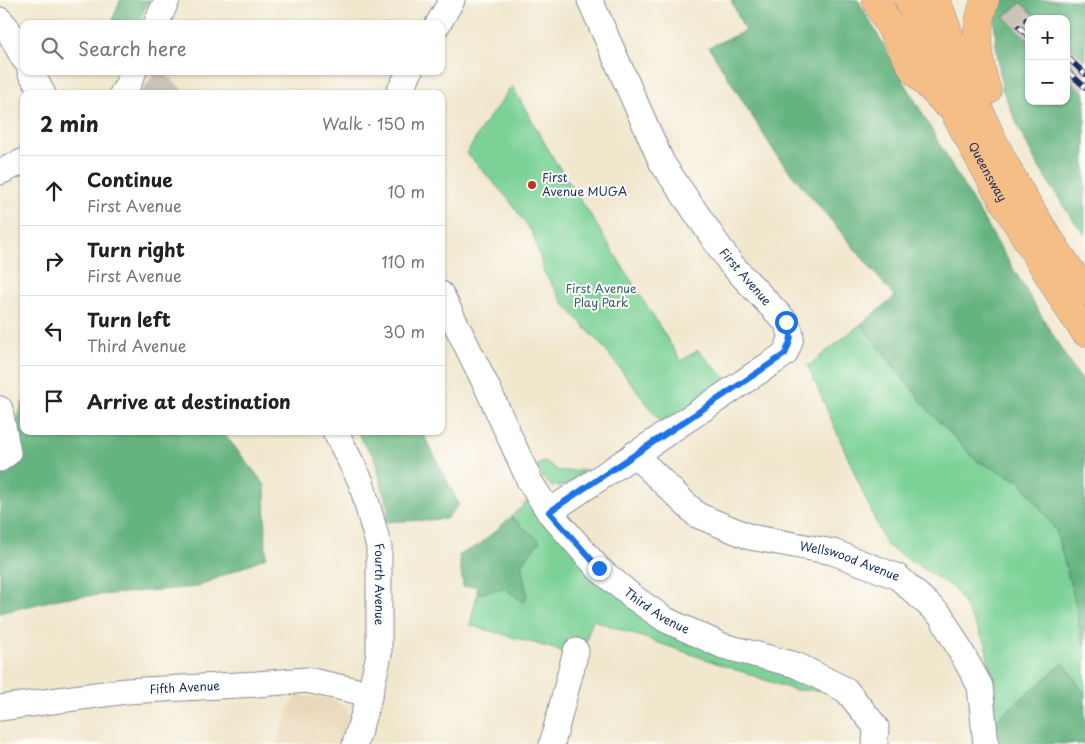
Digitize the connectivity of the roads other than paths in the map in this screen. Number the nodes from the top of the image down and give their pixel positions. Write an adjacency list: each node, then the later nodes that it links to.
1 (167, 0): 9 (street)
2 (452, 0): 10 (street)
3 (590, 0): 27 (street, First Avenue)
4 (876, 0): 18 (highway)
5 (909, 0): 18 (highway, Queensway)
6 (936, 0): 21 (highway, Queensway)
7 (985, 0): 21 (highway)
8 (0, 20): 11 (street)
9 (158, 20)
10 (440, 20)
11 (20, 52)
12 (32, 75): 15 (street)
13 (132, 75): 16 (street)
14 (408, 75): 17 (street)
15 (41, 90)
16 (124, 90)
17 (400, 90)
18 (956, 115): 24 (highway, Queensway)
19 (20, 163): 20 (street)
20 (0, 172)
21 (1060, 256): 22 (highway, Queensway)
22 (1085, 290)
23 (445, 302): 29 (street, Third Avenue)
24 (1085, 332)
25 (0, 409): 28 (street)
26 (337, 435): 31 (street, Fourth Avenue)
27 (634, 454): 29 (street, First Avenue); 36 (street, Wellswood Avenue)
28 (0, 459)
29 (549, 512): 35 (street, Third Avenue)
30 (576, 651): 34 (street)
31 (370, 693): 32 (street, Fifth Avenue); 33 (street, Fourth Avenue)
32 (0, 708)
33 (355, 744)
34 (552, 744)
35 (876, 744)
36 (986, 744)

